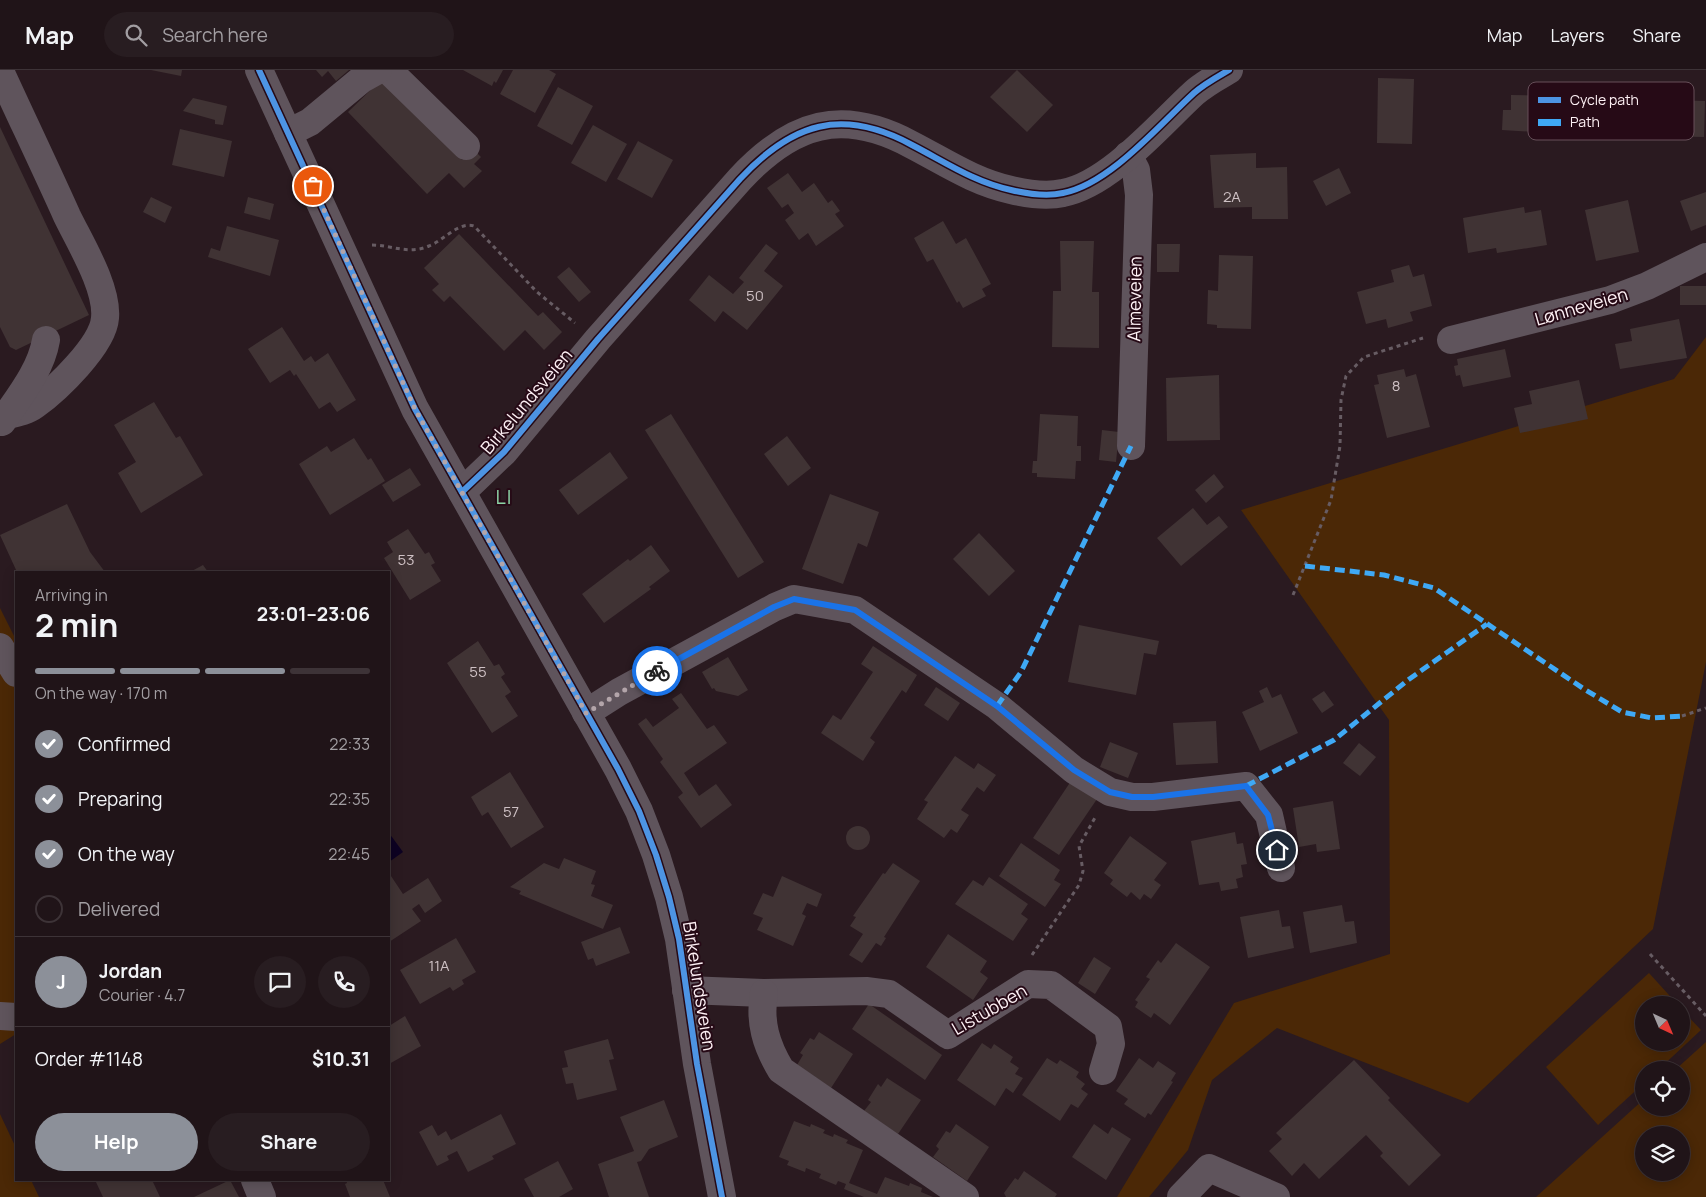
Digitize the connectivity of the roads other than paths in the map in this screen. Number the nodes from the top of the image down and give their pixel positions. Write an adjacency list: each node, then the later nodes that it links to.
1 (259, 70): 6 (street)
2 (378, 70): 6 (street)
3 (388, 70): 7 (street)
4 (1229, 70): 8 (street, Birkelundsveien)
5 (0, 71): 12 (street)
6 (288, 133): 14 (street)
7 (466, 146)
8 (1128, 155): 13 (street, Almeveien); 14 (street, Birkelundsveien)
9 (1706, 257): 11 (street, Lønneveien)
10 (46, 340): 12 (street)
11 (1451, 340)
12 (3, 420)
13 (1131, 446)
14 (462, 492): 17 (street, Birkelundsveien)
15 (0, 647): 16 (street)
16 (15, 671)
17 (586, 713): 18 (street); 19 (street, Birkelundsveien)
18 (1281, 868)
19 (686, 990): 20 (street, Listubben); 26 (street, Birkelundsveien)
20 (764, 993): 23 (street, Listubben); 27 (street)
21 (0, 1016): 22 (street)
22 (15, 1017)
23 (1103, 1071)
24 (255, 1181): 25 (street)
25 (262, 1197)
26 (722, 1197)
27 (965, 1197)
28 (1181, 1197): 29 (street)
29 (1276, 1197)

